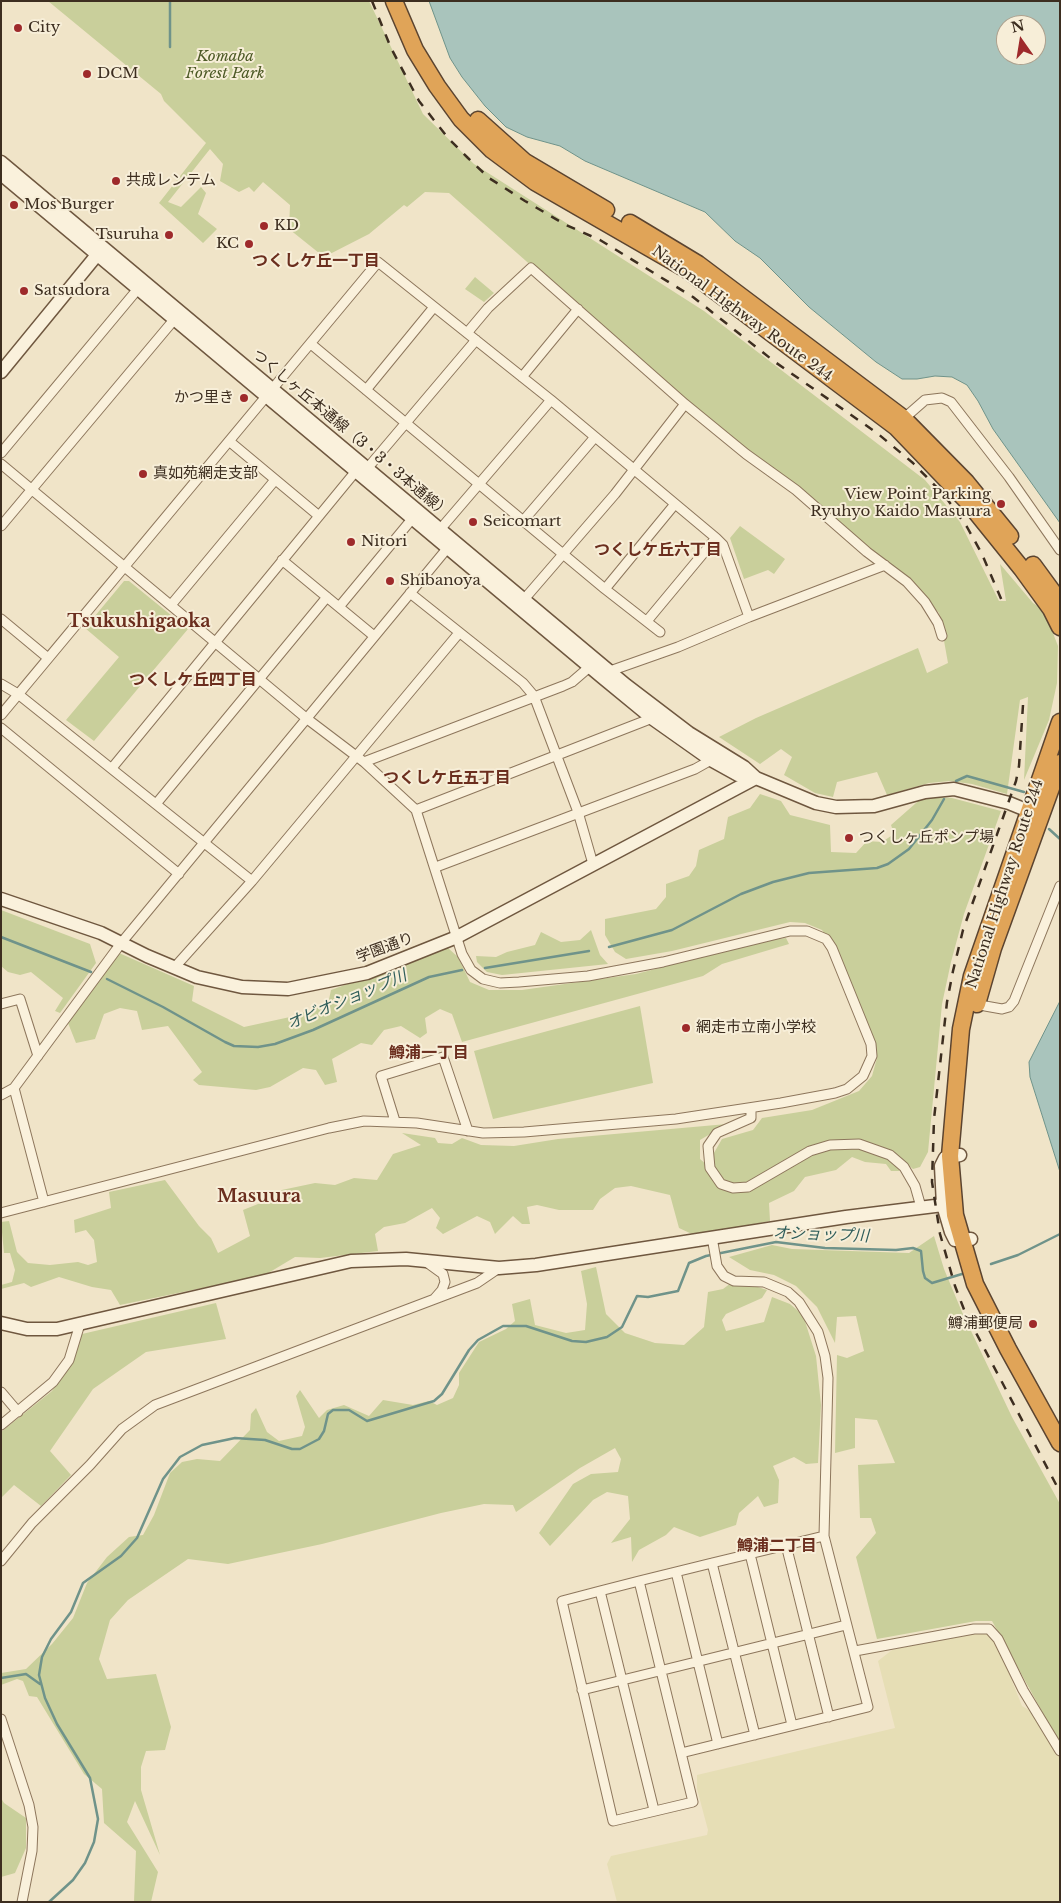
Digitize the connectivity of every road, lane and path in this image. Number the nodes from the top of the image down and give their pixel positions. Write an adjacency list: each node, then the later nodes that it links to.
1 (394, 1): 18 (highway, National Highway Route 244)
2 (406, 1): 18 (highway, National Highway Route 244)
3 (2, 168): 4 (street, つくしヶ丘本通線（3・3・3本通線）)
4 (100, 252): 5 (street, つくしヶ丘本通線（3・3・3本通線）); 12 (street)
5 (141, 285): 8 (street, つくしヶ丘本通線（3・3・3本通線）); 22 (street)
6 (434, 307): 9 (street); 11 (street); 14 (street)
7 (578, 309): 9 (street); 13 (street); 17 (street)
8 (178, 316): 15 (street, つくしヶ丘本通線（3・3・3本通線）); 28 (street)
9 (467, 333): 10 (street)
10 (476, 340): 13 (street); 19 (street)
11 (311, 344): 14 (street); 15 (street)
12 (1, 372)
13 (522, 377): 16 (street)
14 (366, 390): 19 (street)
15 (270, 393): 21 (street); 24 (street, つくしヶ丘本通線（3・3・3本通線）)
16 (551, 400): 20 (street); 27 (street)
17 (685, 404): 25 (street); 40 (street)
18 (899, 423): 37 (street); 45 (highway, National Highway Route 244); 52 (highway, National Highway Route 244)
19 (406, 424): 24 (street); 27 (street)
20 (595, 437): 25 (street); 32 (street)
21 (229, 441): 26 (street); 41 (street)
22 (1, 453)
23 (1, 464): 28 (street)
24 (362, 470): 30 (street); 31 (street, つくしヶ丘本通線（3・3・3本通線）); 34 (street, つくしヶ丘本通線（3・3・3本通線）)
25 (634, 470): 29 (street); 38 (street)
26 (275, 480): 30 (street); 47 (street)
27 (480, 484): 32 (street); 34 (street)
28 (33, 490): 33 (street); 41 (street)
29 (676, 504): 35 (street); 42 (street)
30 (319, 516): 39 (street)
31 (412, 518): 34 (street, つくしヶ丘本通線（3・3・3本通線）); 48 (street)
32 (523, 521): 38 (street)
33 (1, 526)
34 (437, 533): 36 (street, つくしヶ丘本通線（3・3・3本通線）)
35 (716, 538): 49 (street); 51 (street)
36 (451, 545): 43 (street); 46 (street, つくしヶ丘本通線（3・3・3本通線）)
37 (1060, 550)
38 (563, 554): 42 (street); 46 (street)
39 (282, 560): 44 (street); 57 (street)
40 (885, 565): 49 (street); 56 (street)
41 (124, 567): 47 (street); 58 (street)
42 (606, 589): 51 (street)
43 (410, 593): 54 (street); 55 (street)
44 (327, 597): 48 (street); 61 (street)
45 (1060, 602)
46 (522, 603): 59 (street, つくしヶ丘本通線（3・3・3本通線）)
47 (171, 605): 57 (street)
48 (339, 607): 55 (street)
49 (748, 617): 60 (street)
50 (1, 619): 58 (street)
51 (646, 621): 53 (street)
52 (1060, 627)
53 (660, 632)
54 (459, 633): 64 (street); 71 (street)
55 (374, 636): 67 (street)
56 (942, 636)
57 (214, 642): 61 (street); 74 (street)
58 (48, 658): 63 (street)
59 (593, 663): 60 (street, つくしヶ丘本通線（3・3・3本通線）); 64 (street)
60 (606, 674): 66 (street, つくしヶ丘本通線（3・3・3本通線）)
61 (259, 679): 67 (street); 76 (street)
62 (1, 684): 63 (street)
63 (18, 694): 65 (street); 74 (street)
64 (534, 696): 70 (street); 71 (street)
65 (1, 715)
66 (657, 716): 70 (street); 72 (street, つくしヶ丘本通線（3・3・3本通線）); 75 (street, つくしヶ丘本通線（3・3・3本通線）)
67 (306, 718): 71 (street); 80 (street)
68 (1060, 722): 79 (highway, National Highway Route 244)
69 (1, 728): 83 (street)
70 (557, 757): 77 (street); 78 (street)
71 (360, 760): 77 (street); 84 (street)
72 (711, 760): 75 (street, つくしヶ丘本通線（3・3・3本通線）); 78 (street)
73 (1060, 763): 79 (highway, National Highway Route 244)
74 (112, 768): 76 (street)
75 (756, 778): 79 (street, つくしヶ丘本通線（3・3・3本通線）); 81 (street, 学園通り)
76 (156, 804): 80 (street)
77 (416, 810): 82 (street)
78 (578, 812): 81 (street); 82 (street)
79 (1034, 813): 91 (highway, National Highway Route 244)
80 (205, 844): 83 (street); 84 (street)
81 (593, 864): 87 (street, 学園通り)
82 (436, 867): 87 (street)
83 (179, 874): 88 (street)
84 (252, 881): 89 (street)
85 (1060, 886): 91 (street)
86 (1, 899): 88 (street, 学園通り)
87 (457, 937): 89 (street, 学園通り); 95 (street)
88 (122, 942): 89 (street, 学園通り); 92 (street)
89 (174, 968)
90 (1, 1004): 92 (street)
91 (971, 1004): 98 (highway, National Highway Route 244)
92 (38, 1056): 93 (street)
93 (14, 1088): 94 (street); 99 (street)
94 (1, 1095)
95 (751, 1108): 97 (street); 101 (street)
96 (395, 1121): 97 (street); 97 (street); 99 (street)
97 (468, 1131)
98 (955, 1155): 100 (street); 104 (highway, National Highway Route 244)
99 (44, 1202): 102 (street)
100 (943, 1205): 101 (street); 104 (street)
101 (922, 1207): 103 (street)
102 (1, 1213)
103 (712, 1237): 106 (street); 115 (street)
104 (967, 1240): 112 (highway, National Highway Route 244); 114 (highway, National Highway Route 244)
105 (424, 1261): 106 (street); 107 (street); 109 (street)
106 (499, 1268): 107 (street)
107 (435, 1298): 118 (street)
108 (1, 1323): 109 (street)
109 (80, 1324): 111 (street)
110 (1, 1392): 111 (street)
111 (18, 1412): 113 (street)
112 (1060, 1421)
113 (1, 1425)
114 (1060, 1443)
115 (824, 1536): 116 (street); 123 (street)
116 (786, 1545): 117 (street); 124 (street)
117 (750, 1554): 119 (street); 125 (street)
118 (1, 1561)
119 (712, 1563): 120 (street); 127 (street)
120 (676, 1572): 121 (street); 128 (street)
121 (639, 1581): 122 (street); 129 (street)
122 (600, 1590): 130 (street); 131 (street)
123 (846, 1624): 124 (street); 126 (street)
124 (808, 1635): 125 (street); 132 (street)
125 (773, 1644): 127 (street); 134 (street)
126 (855, 1651): 132 (street); 137 (street)
127 (734, 1652): 128 (street); 135 (street)
128 (697, 1662): 129 (street); 136 (street)
129 (662, 1671): 130 (street); 138 (street)
130 (622, 1681): 131 (street); 139 (street)
131 (582, 1690): 139 (street)
132 (828, 1717): 134 (street)
133 (1, 1719): 140 (street)
134 (792, 1725): 135 (street)
135 (755, 1735): 136 (street)
136 (718, 1744): 138 (street)
137 (1060, 1751)
138 (681, 1753): 139 (street)
139 (654, 1810)
140 (22, 1902)

